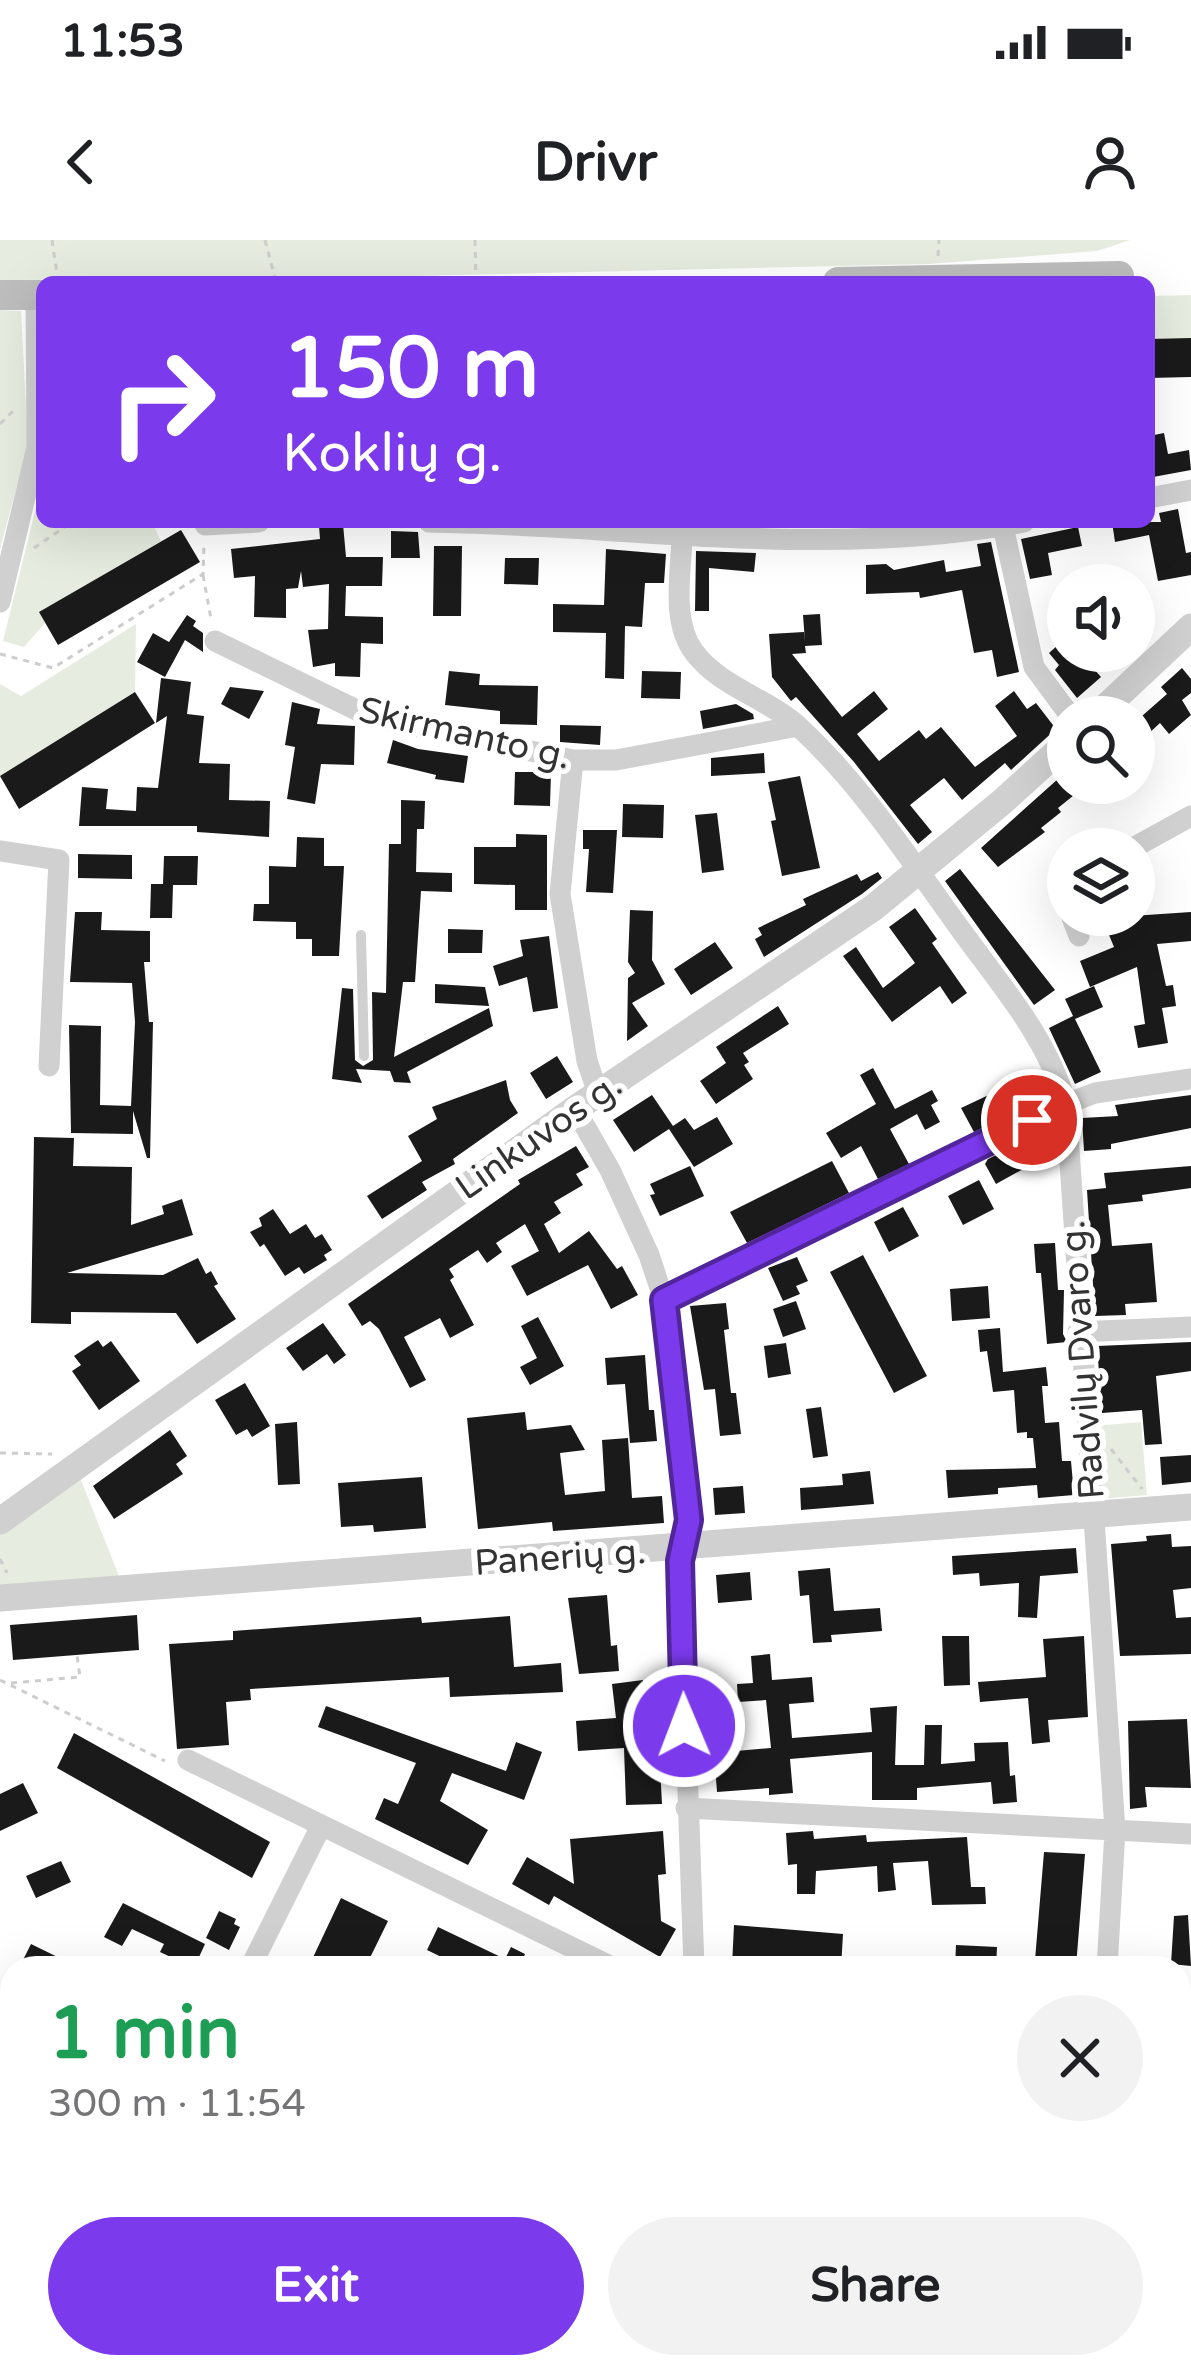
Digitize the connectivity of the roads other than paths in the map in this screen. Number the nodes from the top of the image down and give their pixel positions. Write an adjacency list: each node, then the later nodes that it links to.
1 (36, 292): 2 (main road)
2 (0, 295)
3 (36, 452): 10 (street)
4 (1191, 490): 5 (street)
5 (1155, 497)
6 (569, 528): 9 (street)
7 (978, 528): 9 (street)
8 (1015, 528): 13 (street)
9 (682, 536): 15 (street, Radvilų Dvaro g.)
10 (0, 602)
11 (1191, 627): 14 (street)
12 (215, 640): 16 (street, Skirmanto g.)
13 (1055, 696)
14 (1117, 696)
15 (798, 726): 16 (street, Skirmanto g.); 21 (street, Radvilų Dvaro g.)
16 (573, 760): 26 (street)
17 (1047, 760): 21 (street, Linkuvos g.)
18 (1191, 816): 19 (street)
19 (1155, 836)
20 (0, 851): 24 (street)
21 (920, 872): 26 (street, Linkuvos g.); 27 (street, Radvilų Dvaro g.)
22 (361, 935): 23 (lane)
23 (364, 1056)
24 (49, 1066)
25 (1191, 1079): 27 (street)
26 (586, 1101): 28 (street); 33 (street, Linkuvos g.)
27 (1066, 1104): 28 (street); 30 (street, Radvilų Dvaro g.)
28 (664, 1300): 34 (street)
29 (1191, 1327): 30 (street)
30 (1078, 1332): 32 (street, Radvilų Dvaro g.)
31 (1191, 1508): 32 (street, Panerių g.)
32 (1091, 1516): 34 (street, Panerių g.); 39 (street, Radvilų Dvaro g.)
33 (0, 1520)
34 (683, 1547): 35 (street, Panerių g.); 37 (street)
35 (0, 1598)
36 (188, 1760): 38 (street)
37 (686, 1808): 39 (street); 43 (street)
38 (321, 1826): 41 (street); 42 (street)
39 (1114, 1830): 40 (street); 44 (street, Radvilų Dvaro g.)
40 (1191, 1834)
41 (256, 1956)
42 (589, 1956)
43 (693, 1956)
44 (1108, 1956)

